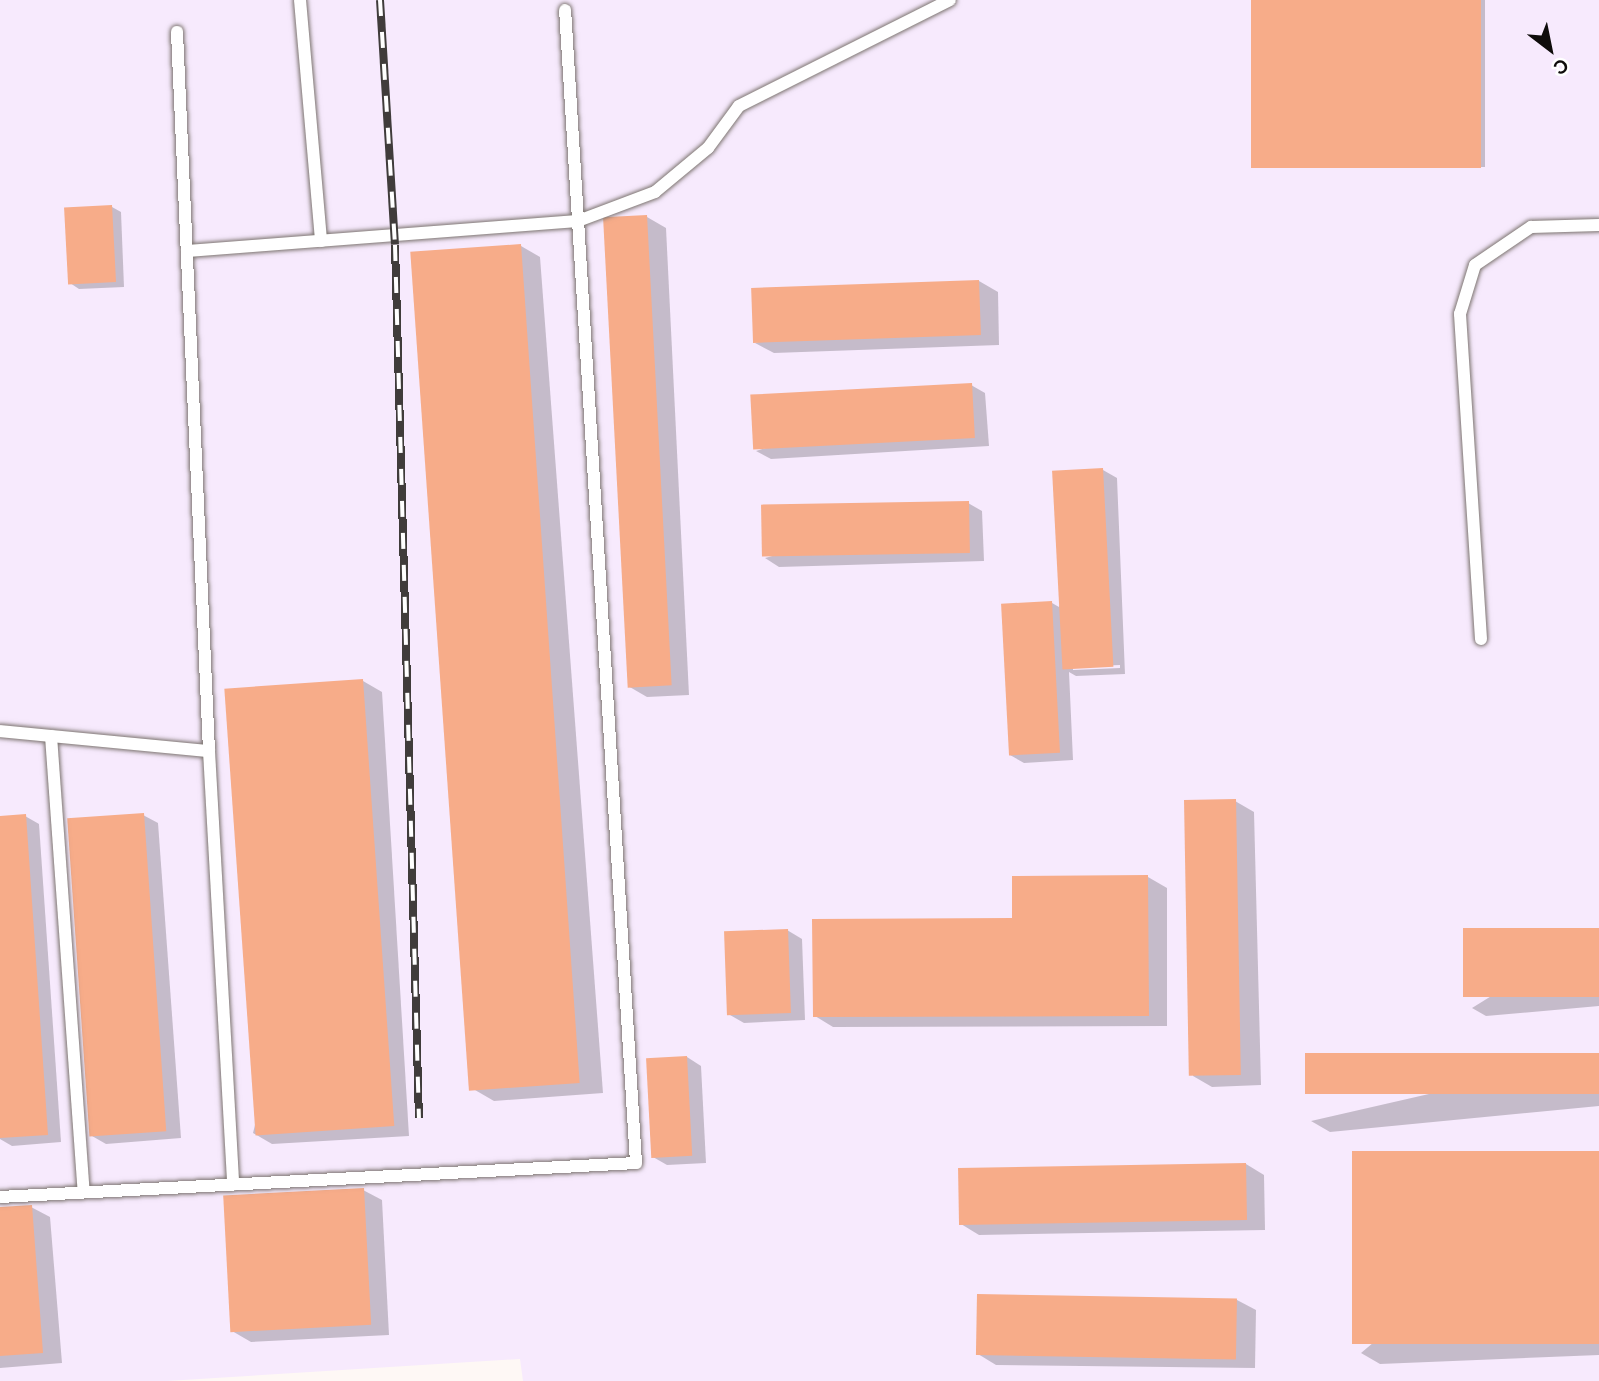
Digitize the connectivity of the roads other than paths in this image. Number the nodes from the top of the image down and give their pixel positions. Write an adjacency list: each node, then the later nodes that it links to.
1 (300, 0): 7 (lane)
2 (950, 0): 5 (lane)
3 (565, 10): 5 (lane)
4 (177, 32): 8 (lane)
5 (578, 221): 7 (lane); 13 (lane)
6 (1599, 225): 9 (lane)
7 (321, 241): 8 (lane)
8 (187, 250): 12 (lane)
9 (1481, 639)
10 (0, 731): 11 (lane)
11 (51, 736): 12 (lane); 14 (lane)
12 (209, 751): 13 (lane)
13 (233, 1184): 14 (lane)
14 (84, 1192): 15 (lane)
15 (0, 1197)

